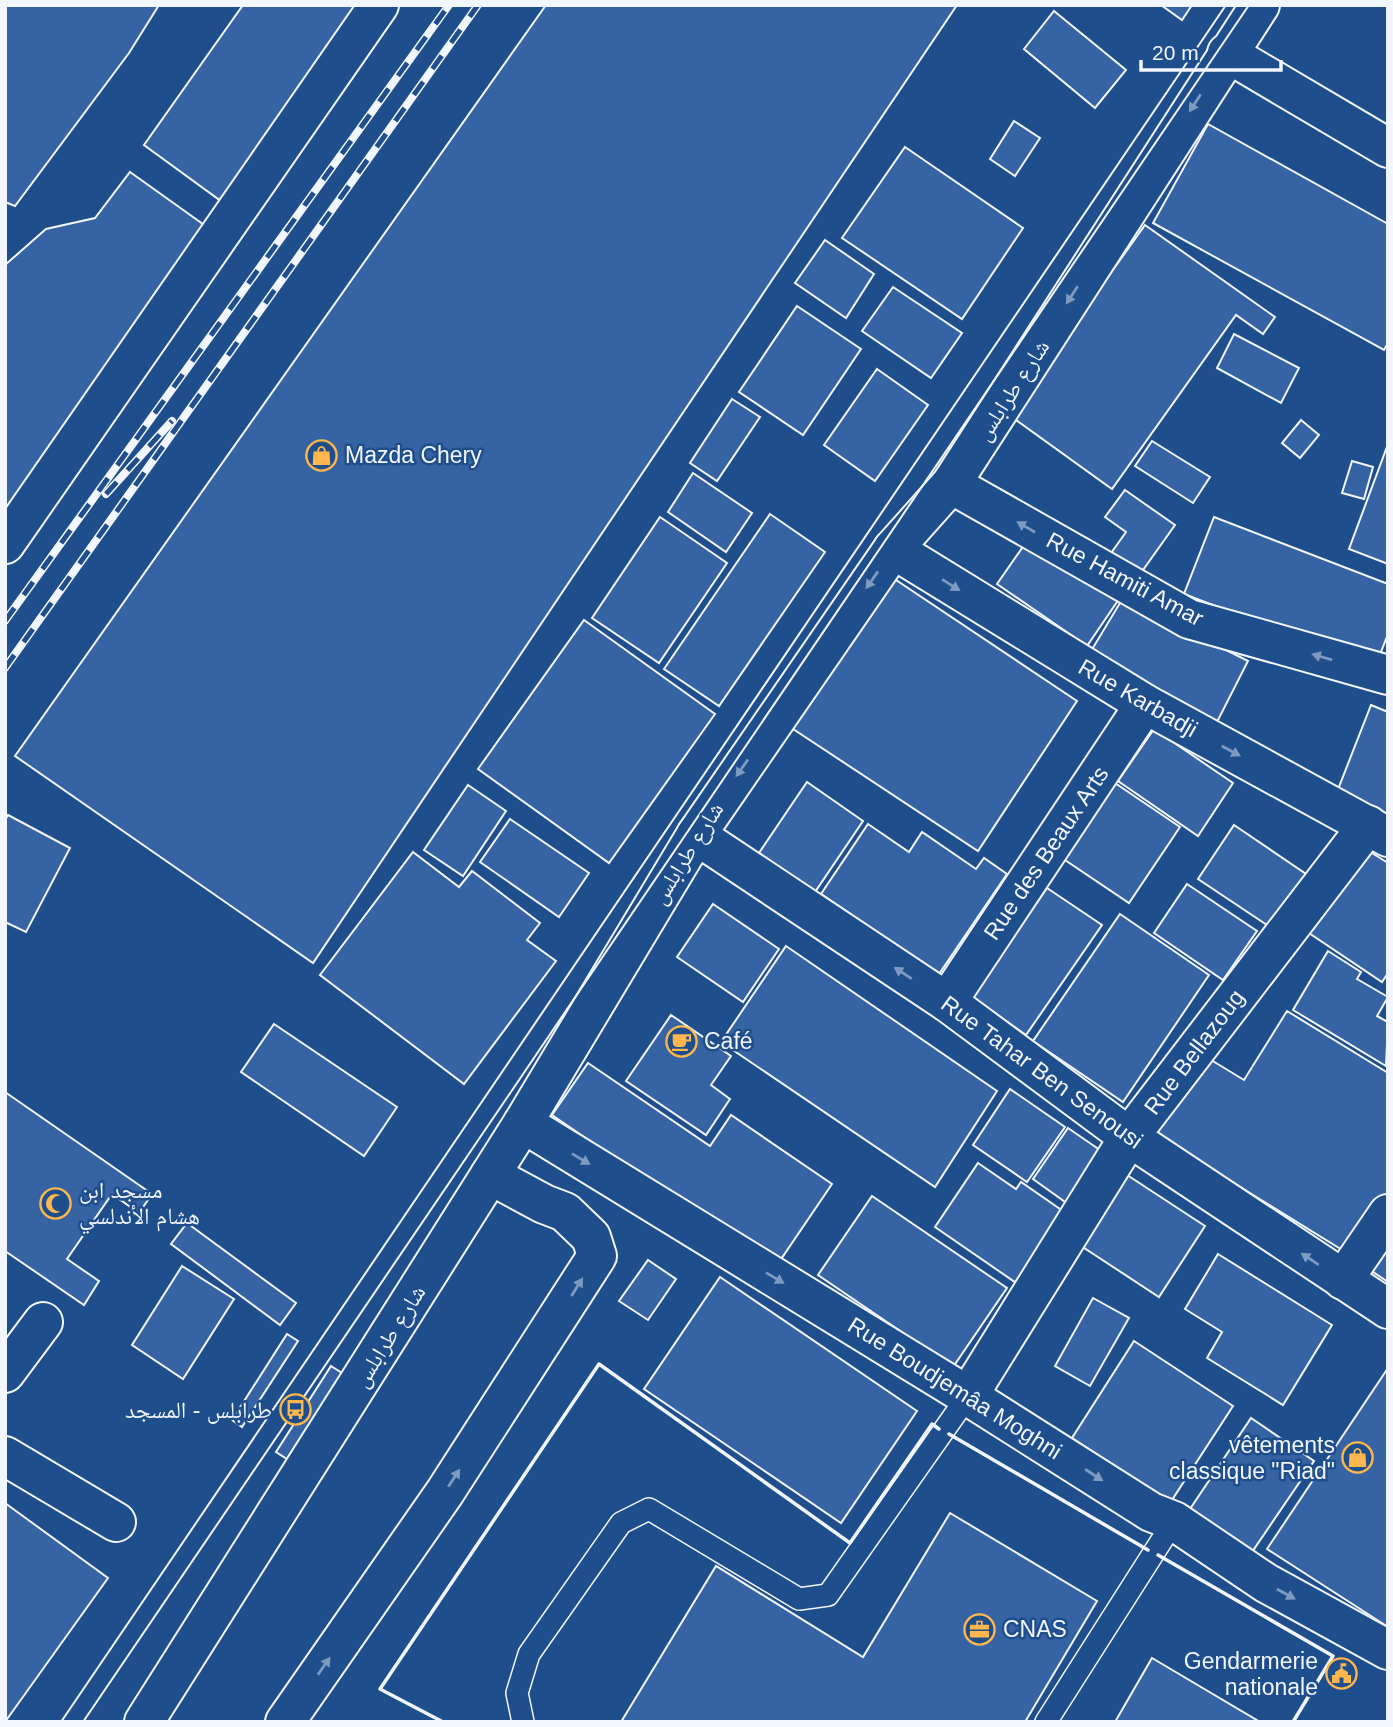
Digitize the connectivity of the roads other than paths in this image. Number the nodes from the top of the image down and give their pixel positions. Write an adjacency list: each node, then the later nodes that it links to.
1 (379, 5): 6 (street)
2 (1259, 5): 3 (street, شارع طرابلس)
3 (1227, 53): 4 (street); 5 (street, شارع طرابلس, one-way to 5)
4 (1388, 148)
5 (951, 484): 7 (street, شارع طرابلس); 8 (street, Rue Hamiti Amar, one-way to 5)
6 (5, 544)
7 (893, 549): 9 (street, Rue Karbadji, one-way to 9); 11 (street, شارع طرابلس, one-way to 11)
8 (1388, 675)
9 (1145, 704): 10 (street, Rue Karbadji, one-way to 10); 12 (street, Rue des Beaux Arts)
10 (1378, 831): 14 (street, Rue Bellazoug)
11 (696, 835): 12 (street, Rue Tahar Ben Senousi, one-way to 11); 13 (street, شارع طرابلس)
12 (947, 1002): 14 (street, Rue Tahar Ben Senousi)
13 (523, 1123): 15 (street, شارع طرابلس); 21 (street, Rue Boudjemâa Moghni, one-way to 21)
14 (1129, 1137): 17 (street, Rue Tahar Ben Senousi, one-way to 14); 21 (street, Rue Bellazoug)
15 (490, 1175): 26 (street, شارع طرابلس); 27 (street, one-way to 15)
16 (1388, 1214): 17 (street)
17 (1342, 1280): 18 (street, Rue Tahar Ben Senousi)
18 (1388, 1309)
19 (43, 1322): 20 (street)
20 (5, 1373)
21 (968, 1396): 23 (street, Rue Boudjemâa Moghni, one-way to 23); 28 (lane)
22 (5, 1456): 24 (street)
23 (1174, 1521): 25 (street, Rue Boudjemâa Moghni, one-way to 25); 29 (lane)
24 (116, 1522)
25 (1388, 1650)
26 (144, 1722)
27 (285, 1722)
28 (523, 1722)
29 (1046, 1722)

